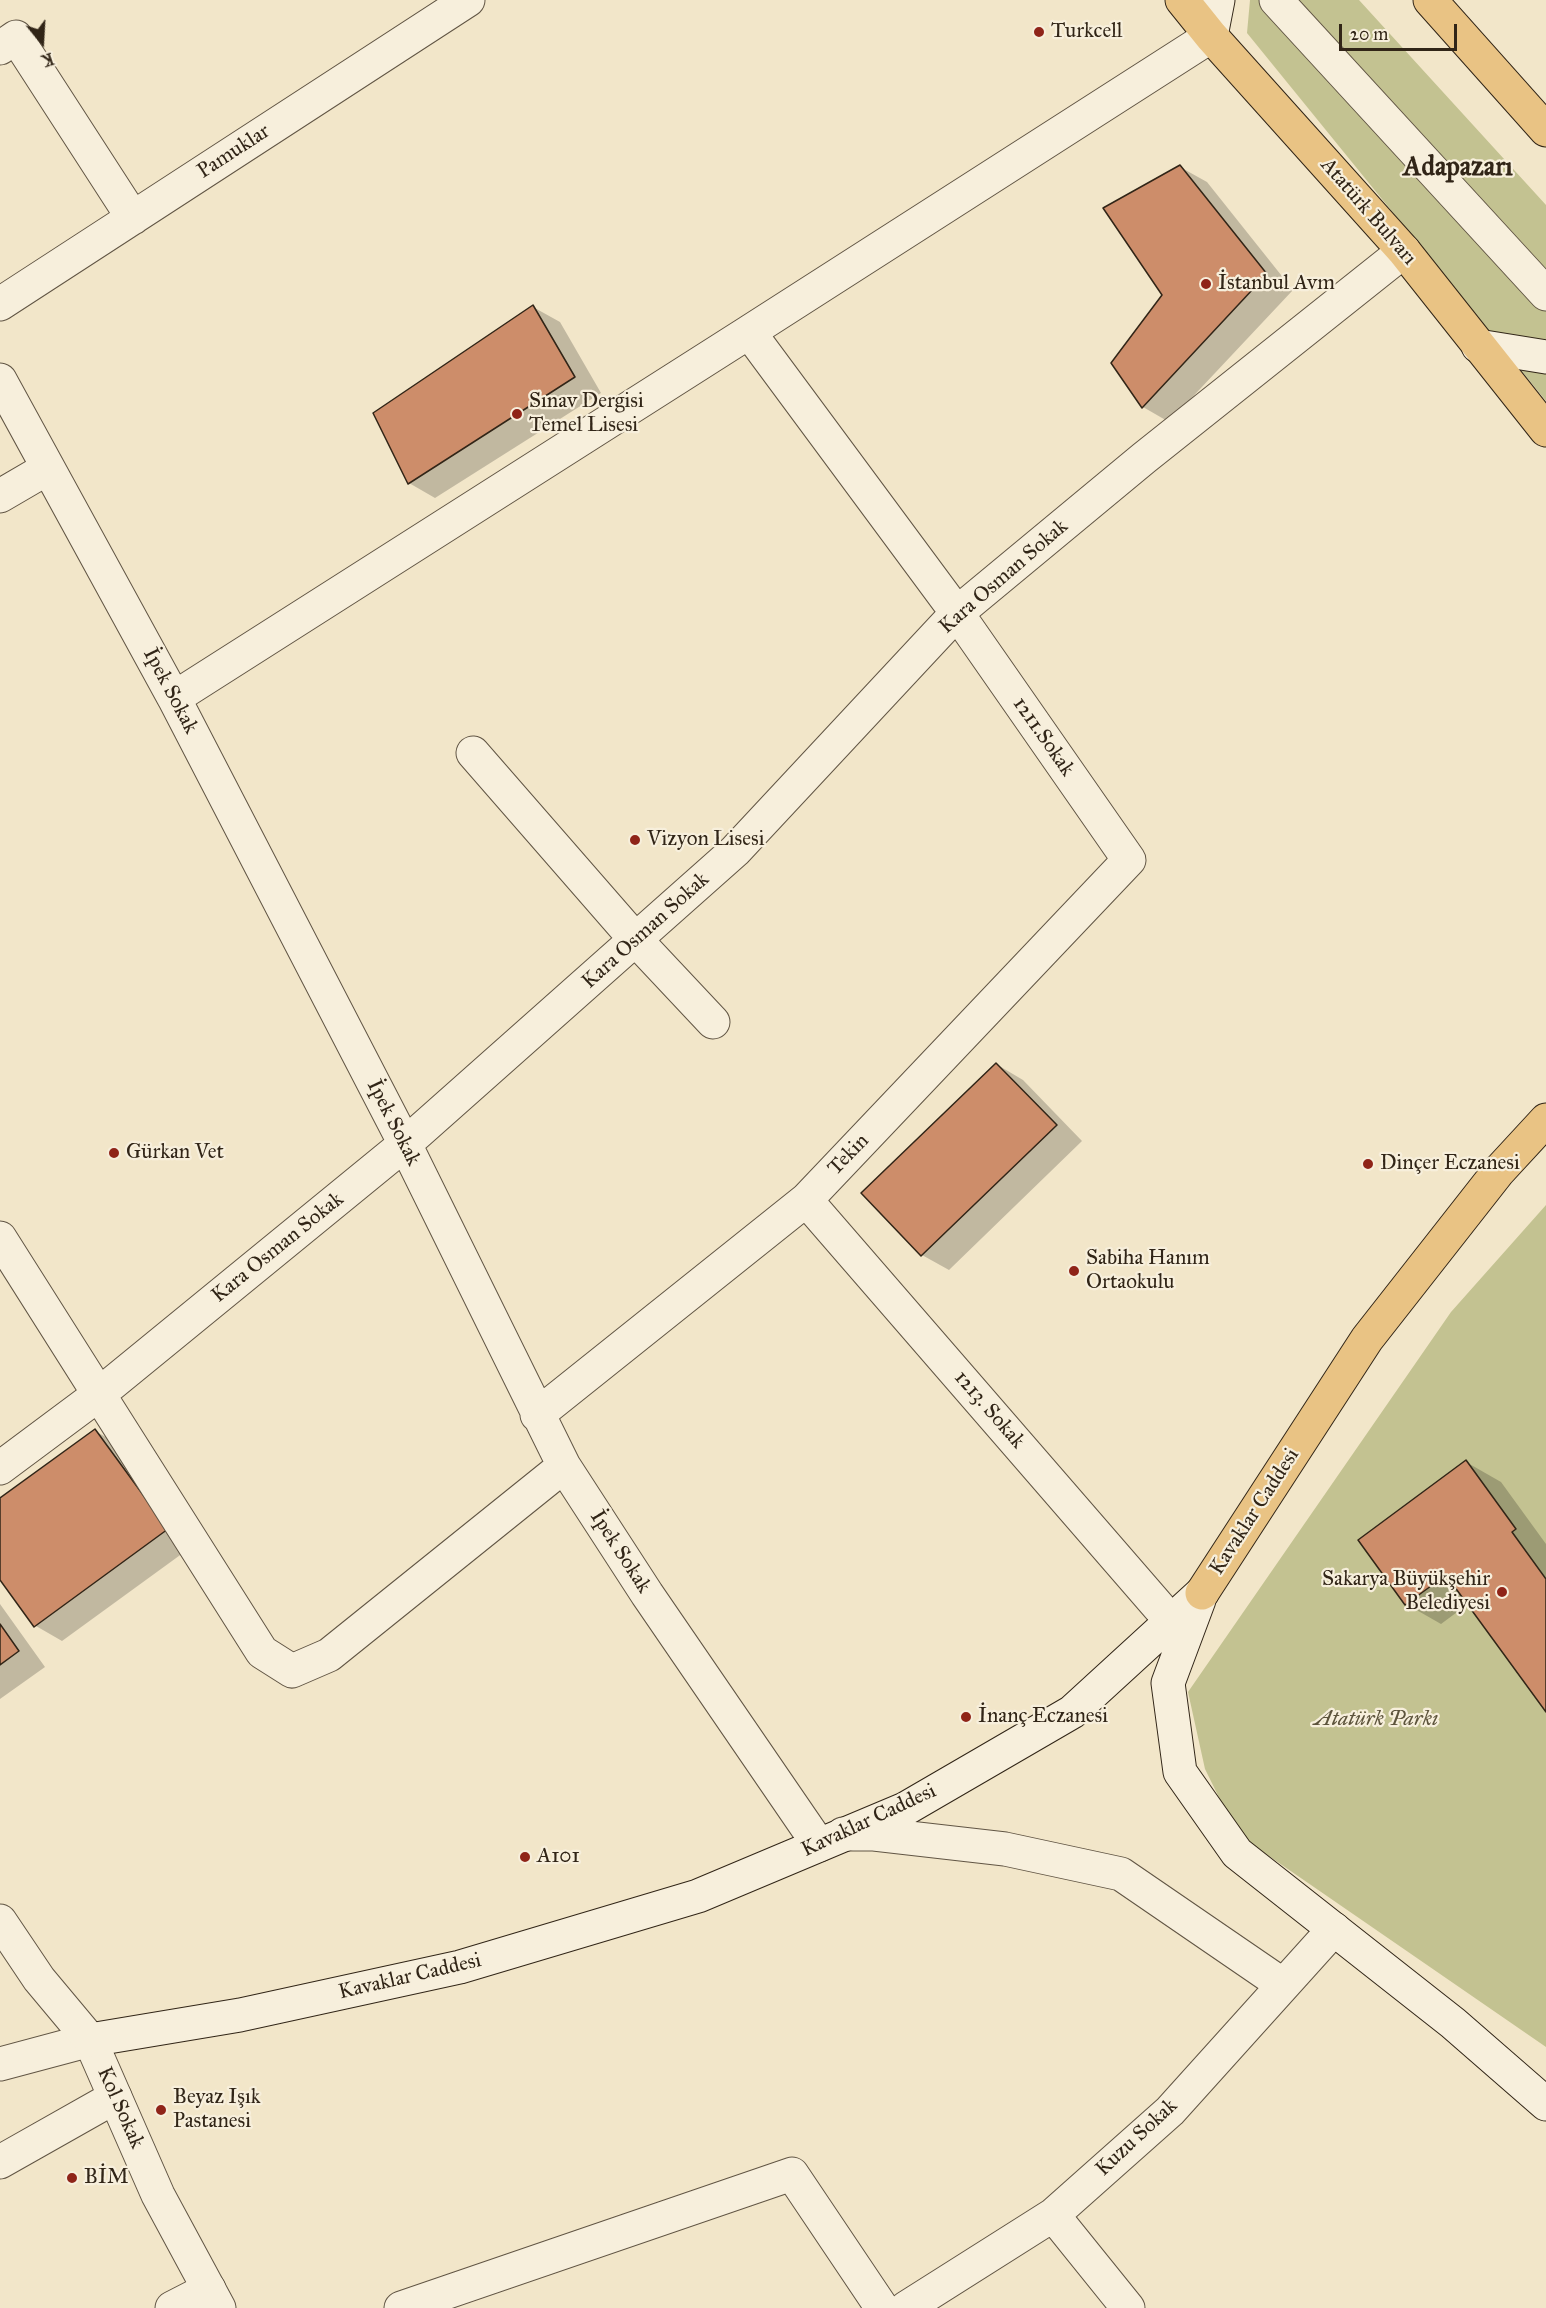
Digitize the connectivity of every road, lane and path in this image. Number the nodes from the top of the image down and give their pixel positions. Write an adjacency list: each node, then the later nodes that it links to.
1 (468, 0): 9 (street, Pamuklar)
2 (1182, 0): 6 (main road, Atatürk Bulvarı)
3 (1218, 0): 6 (street)
4 (1276, 0): 11 (street)
5 (1430, 0): 8 (main road)
6 (1211, 36): 10 (main road, Atatürk Bulvarı); 13 (street)
7 (0, 48): 9 (street)
8 (1546, 130)
9 (133, 218): 12 (street, Pamuklar)
10 (1404, 251): 14 (main road, Atatürk Bulvarı); 20 (street, Kara Osman Sokak)
11 (1546, 294)
12 (0, 304)
13 (749, 332): 20 (street, 1211.Sokak); 21 (street)
14 (1478, 346): 15 (street); 17 (main road, Atatürk Bulvarı)
15 (1546, 357)
16 (0, 380): 18 (street, İpek Sokak)
17 (1546, 430)
18 (48, 468): 19 (street); 21 (street, İpek Sokak)
19 (0, 496)
20 (957, 613): 23 (street, 1211.Sokak); 24 (street, Kara Osman Sokak)
21 (174, 698): 27 (street, İpek Sokak)
22 (473, 753): 24 (street)
23 (1129, 860): 28 (street, Tekin)
24 (636, 940): 25 (street); 27 (street, Kara Osman Sokak)
25 (713, 1022)
26 (1546, 1120): 34 (main road, Kavaklar Caddesi)
27 (405, 1144): 30 (street, Kara Osman Sokak); 31 (street, İpek Sokak)
28 (806, 1200): 31 (street, Tekin); 35 (street, 1213. Sokak)
29 (0, 1238): 30 (street)
30 (98, 1395): 32 (street); 33 (street, Kara Osman Sokak)
31 (537, 1415): 32 (street, İpek Sokak)
32 (564, 1466): 36 (street, İpek Sokak)
33 (0, 1468)
34 (1202, 1593): 35 (street, Kavaklar Caddesi); 38 (street)
35 (1171, 1621): 36 (street, Kavaklar Caddesi)
36 (831, 1840): 39 (street); 40 (street, Kavaklar Caddesi)
37 (0, 1921): 40 (street, Kol Sokak)
38 (1334, 1929): 39 (street, Kuzu Sokak); 43 (street)
39 (1284, 1985): 45 (street, Kuzu Sokak)
40 (90, 2040): 41 (street, Kavaklar Caddesi); 42 (street, Kol Sokak)
41 (0, 2064)
42 (115, 2097): 44 (street); 46 (street, Kol Sokak)
43 (1546, 2103)
44 (0, 2162)
45 (1053, 2215): 50 (street, Kuzu Sokak); 51 (street)
46 (214, 2299): 47 (street)
47 (172, 2308)
48 (401, 2308): 49 (street)
49 (882, 2308)
50 (906, 2308)
51 (1128, 2308)

